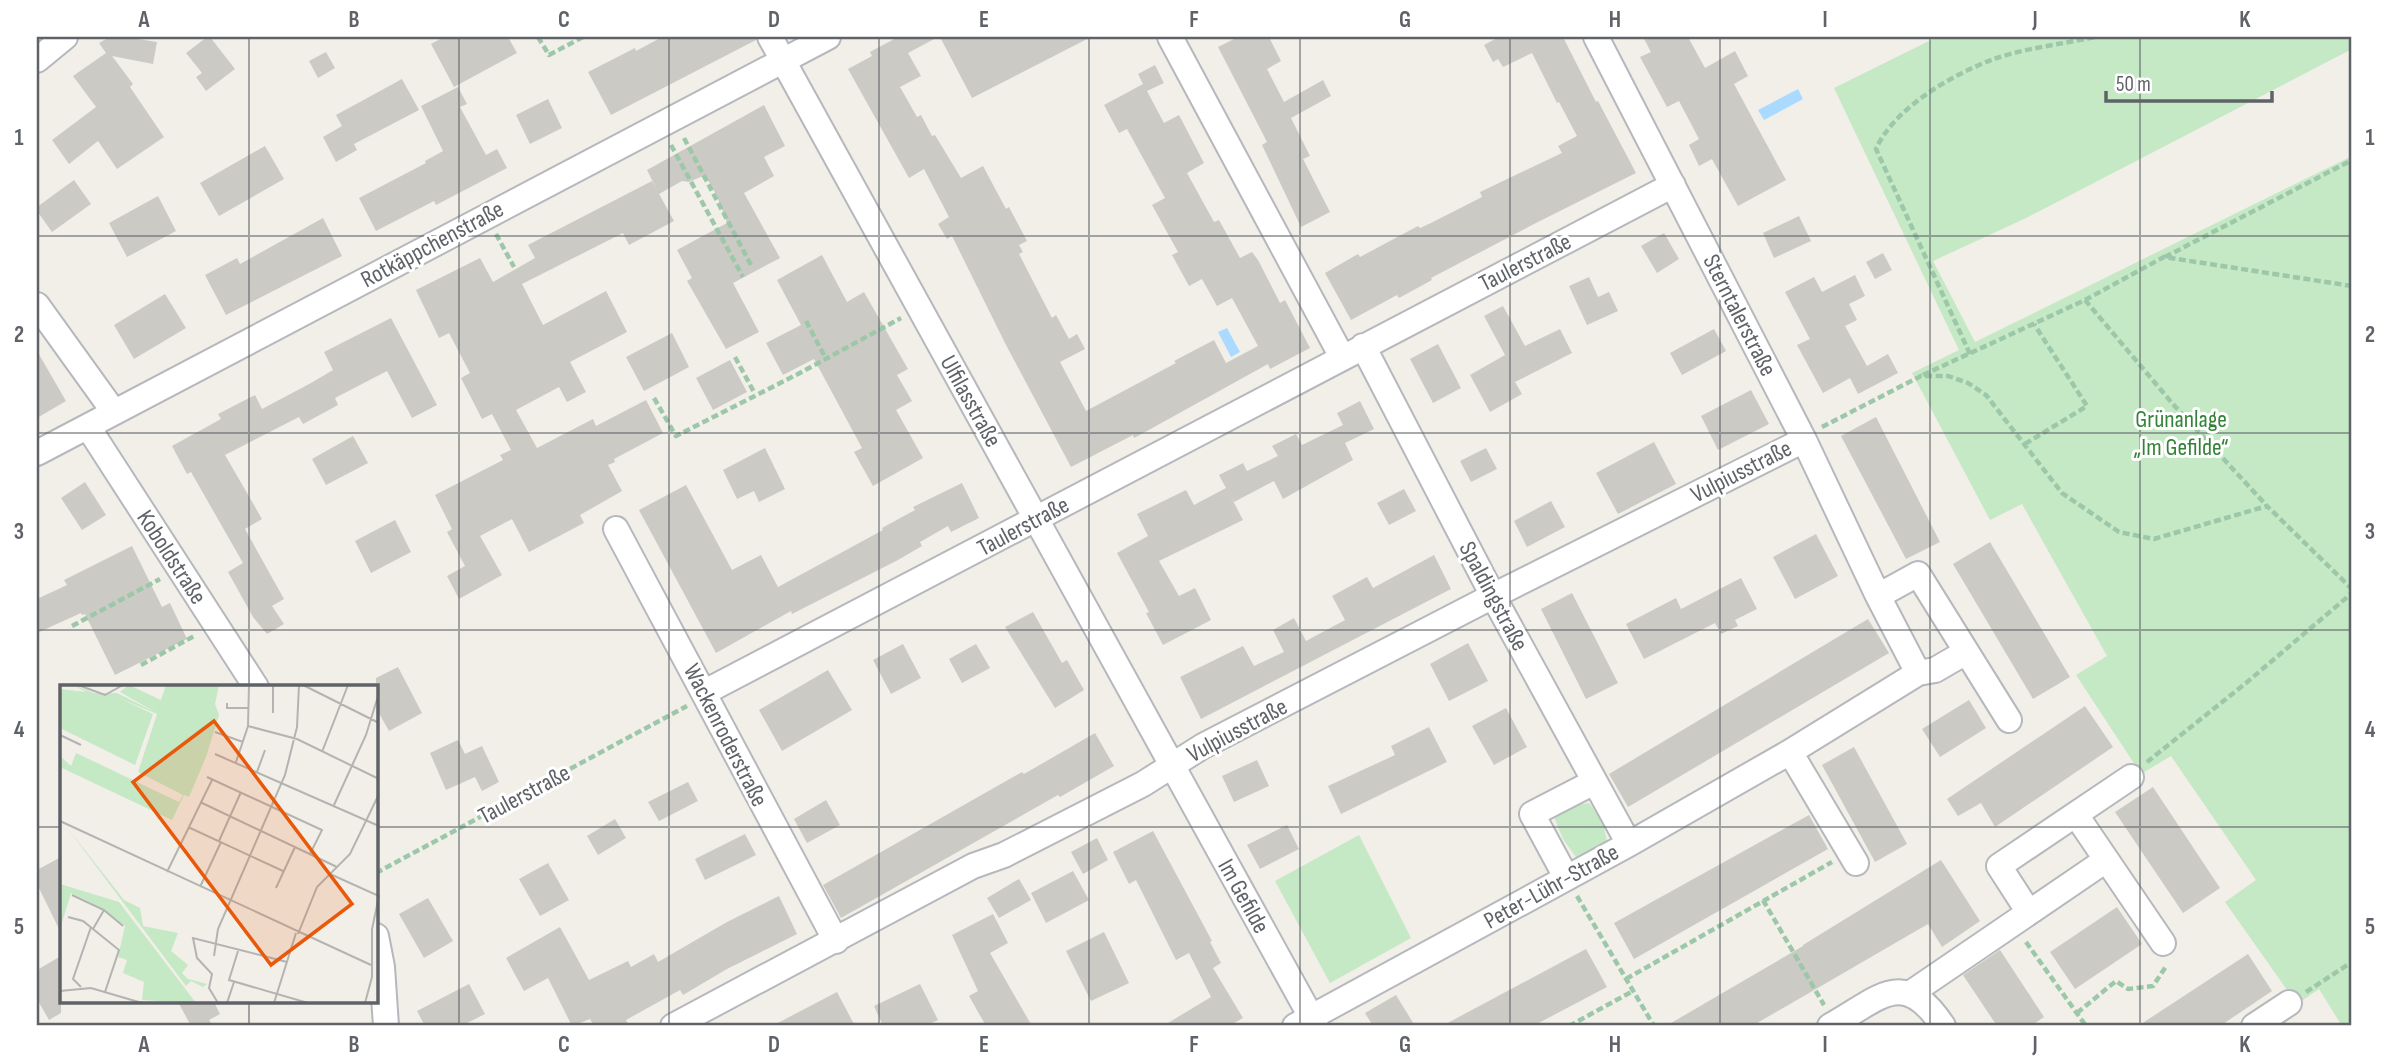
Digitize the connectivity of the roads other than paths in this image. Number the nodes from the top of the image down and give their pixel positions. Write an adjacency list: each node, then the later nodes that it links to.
1 (65, 37): 6 (street)
2 (770, 37): 7 (street, Ulfilasstraße)
3 (828, 37): 7 (street, Rotkäppchenstraße)
4 (1170, 37): 10 (street, Spaldingstraße)
5 (1596, 37): 8 (street, Sterntalerstraße)
6 (37, 60)
7 (782, 61): 11 (street, Rotkäppchenstraße); 15 (street, Ulfilasstraße)
8 (1673, 185): 10 (street, Taulerstraße); 13 (street, Sterntalerstraße)
9 (37, 305): 11 (street)
10 (1353, 352): 15 (street, Taulerstraße); 17 (street, Spaldingstraße)
11 (114, 412): 12 (street, Rotkäppchenstraße)
12 (88, 427): 14 (street, Rotkäppchenstraße); 21 (street, Koboldstraße)
13 (1804, 440): 17 (street, Vulpiusstraße); 18 (street, Sterntalerstraße)
14 (37, 453)
15 (1037, 519): 22 (street, Taulerstraße); 25 (street, Ulfilasstraße)
16 (616, 529): 22 (street, Wackenroderstraße)
17 (1493, 596): 25 (street, Vulpiusstraße); 27 (street, Spaldingstraße)
18 (1878, 596): 19 (street); 20 (street, Sterntalerstraße)
19 (1966, 652): 20 (street); 23 (street)
20 (1918, 673): 24 (street, Peter-Lühr-Straße)
21 (255, 685)
22 (705, 692): 34 (street, Wackenroderstraße)
23 (2009, 720)
24 (1790, 752): 29 (street, Peter-Lühr-Straße); 30 (street)
25 (1172, 766): 34 (street, Vulpiusstraße); 39 (street, Im Gefilde)
26 (2131, 777): 28 (street)
27 (1594, 782): 29 (street, Spaldingstraße); 32 (street)
28 (2076, 815): 31 (street); 33 (street)
29 (1629, 844): 32 (street, Peter-Lühr-Straße)
30 (1853, 857)
31 (2106, 860): 33 (street); 35 (street)
32 (1566, 877): 39 (street, Peter-Lühr-Straße)
33 (2020, 917): 37 (street)
34 (836, 941): 42 (street, Vulpiusstraße)
35 (2163, 943)
36 (378, 946): 41 (street)
37 (1911, 993): 40 (street); 43 (street)
38 (2289, 1003): 44 (street)
39 (1308, 1023)
40 (1832, 1025)
41 (386, 1026)
42 (675, 1026)
43 (1944, 1026)
44 (2254, 1026)

